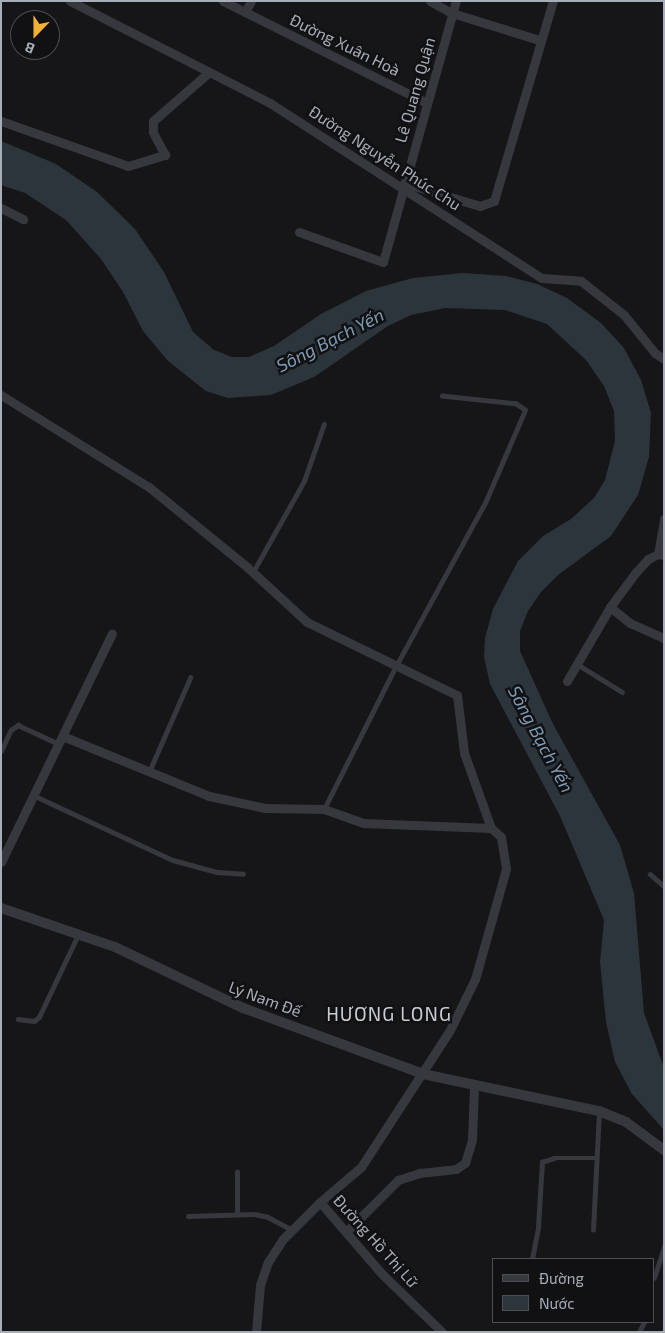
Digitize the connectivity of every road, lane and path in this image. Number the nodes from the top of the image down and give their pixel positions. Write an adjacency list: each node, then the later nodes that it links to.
1 (223, 1): 7 (street, Đường Xuân Hoà)
2 (251, 1): 7 (street)
3 (430, 1): 8 (street)
4 (456, 1): 8 (street, Lê Quang Quận)
5 (553, 1): 9 (street)
6 (74, 2): 10 (street, Đường Nguyễn Phúc Chu)
7 (245, 12): 11 (street, Đường Xuân Hoà)
8 (452, 13): 9 (street); 11 (street, Lê Quang Quận)
9 (540, 40): 13 (street)
10 (208, 72): 12 (street); 13 (street, Đường Nguyễn Phúc Chu)
11 (427, 103): 13 (street, Lê Quang Quận)
12 (1, 121)
13 (404, 185): 16 (street, Lê Quang Quận); 17 (street, Đường Nguyễn Phúc Chu)
14 (1, 208): 15 (street)
15 (23, 219)
16 (299, 232)
17 (664, 359)
18 (1, 395): 23 (street)
19 (442, 396): 28 (lane)
20 (324, 424): 23 (lane)
21 (664, 519): 22 (street)
22 (661, 555): 24 (street)
23 (253, 572): 28 (street)
24 (610, 607): 26 (street); 27 (street)
25 (112, 633): 32 (street)
26 (664, 638)
27 (576, 663): 30 (street); 31 (lane)
28 (396, 666): 36 (lane); 37 (street, Đường Hồ Thị Lữ)
29 (190, 678): 34 (lane)
30 (567, 681)
31 (622, 692)
32 (63, 741): 33 (lane); 34 (street); 35 (street)
33 (1, 752)
34 (150, 772): 36 (street)
35 (35, 796): 38 (street); 39 (lane)
36 (324, 809): 37 (street)
37 (491, 828): 45 (street, Đường Hồ Thị Lữ)
38 (1, 862)
39 (243, 874)
40 (650, 874): 41 (lane)
41 (664, 886)
42 (1, 908): 43 (street, Lý Nam Đế)
43 (78, 934): 44 (lane); 45 (street, Lý Nam Đế)
44 (18, 1019)
45 (423, 1074): 46 (street, Lý Nam Đế); 51 (street, Đường Hồ Thị Lữ)
46 (474, 1087): 47 (street, Lý Nam Đế); 56 (street)
47 (599, 1111): 48 (street, Lý Nam Đế); 49 (lane)
48 (664, 1150)
49 (597, 1158): 55 (lane); 58 (lane)
50 (237, 1172): 52 (lane)
51 (320, 1202): 54 (street); 56 (street, Đường Hồ Thị Lữ)
52 (237, 1214): 53 (lane); 54 (lane)
53 (188, 1216)
54 (292, 1230): 61 (street)
55 (593, 1230)
56 (346, 1232): 60 (street, Đường Hồ Thị Lữ)
57 (664, 1247): 59 (lane)
58 (532, 1258)
59 (655, 1275)
60 (436, 1330)
61 (256, 1332)

